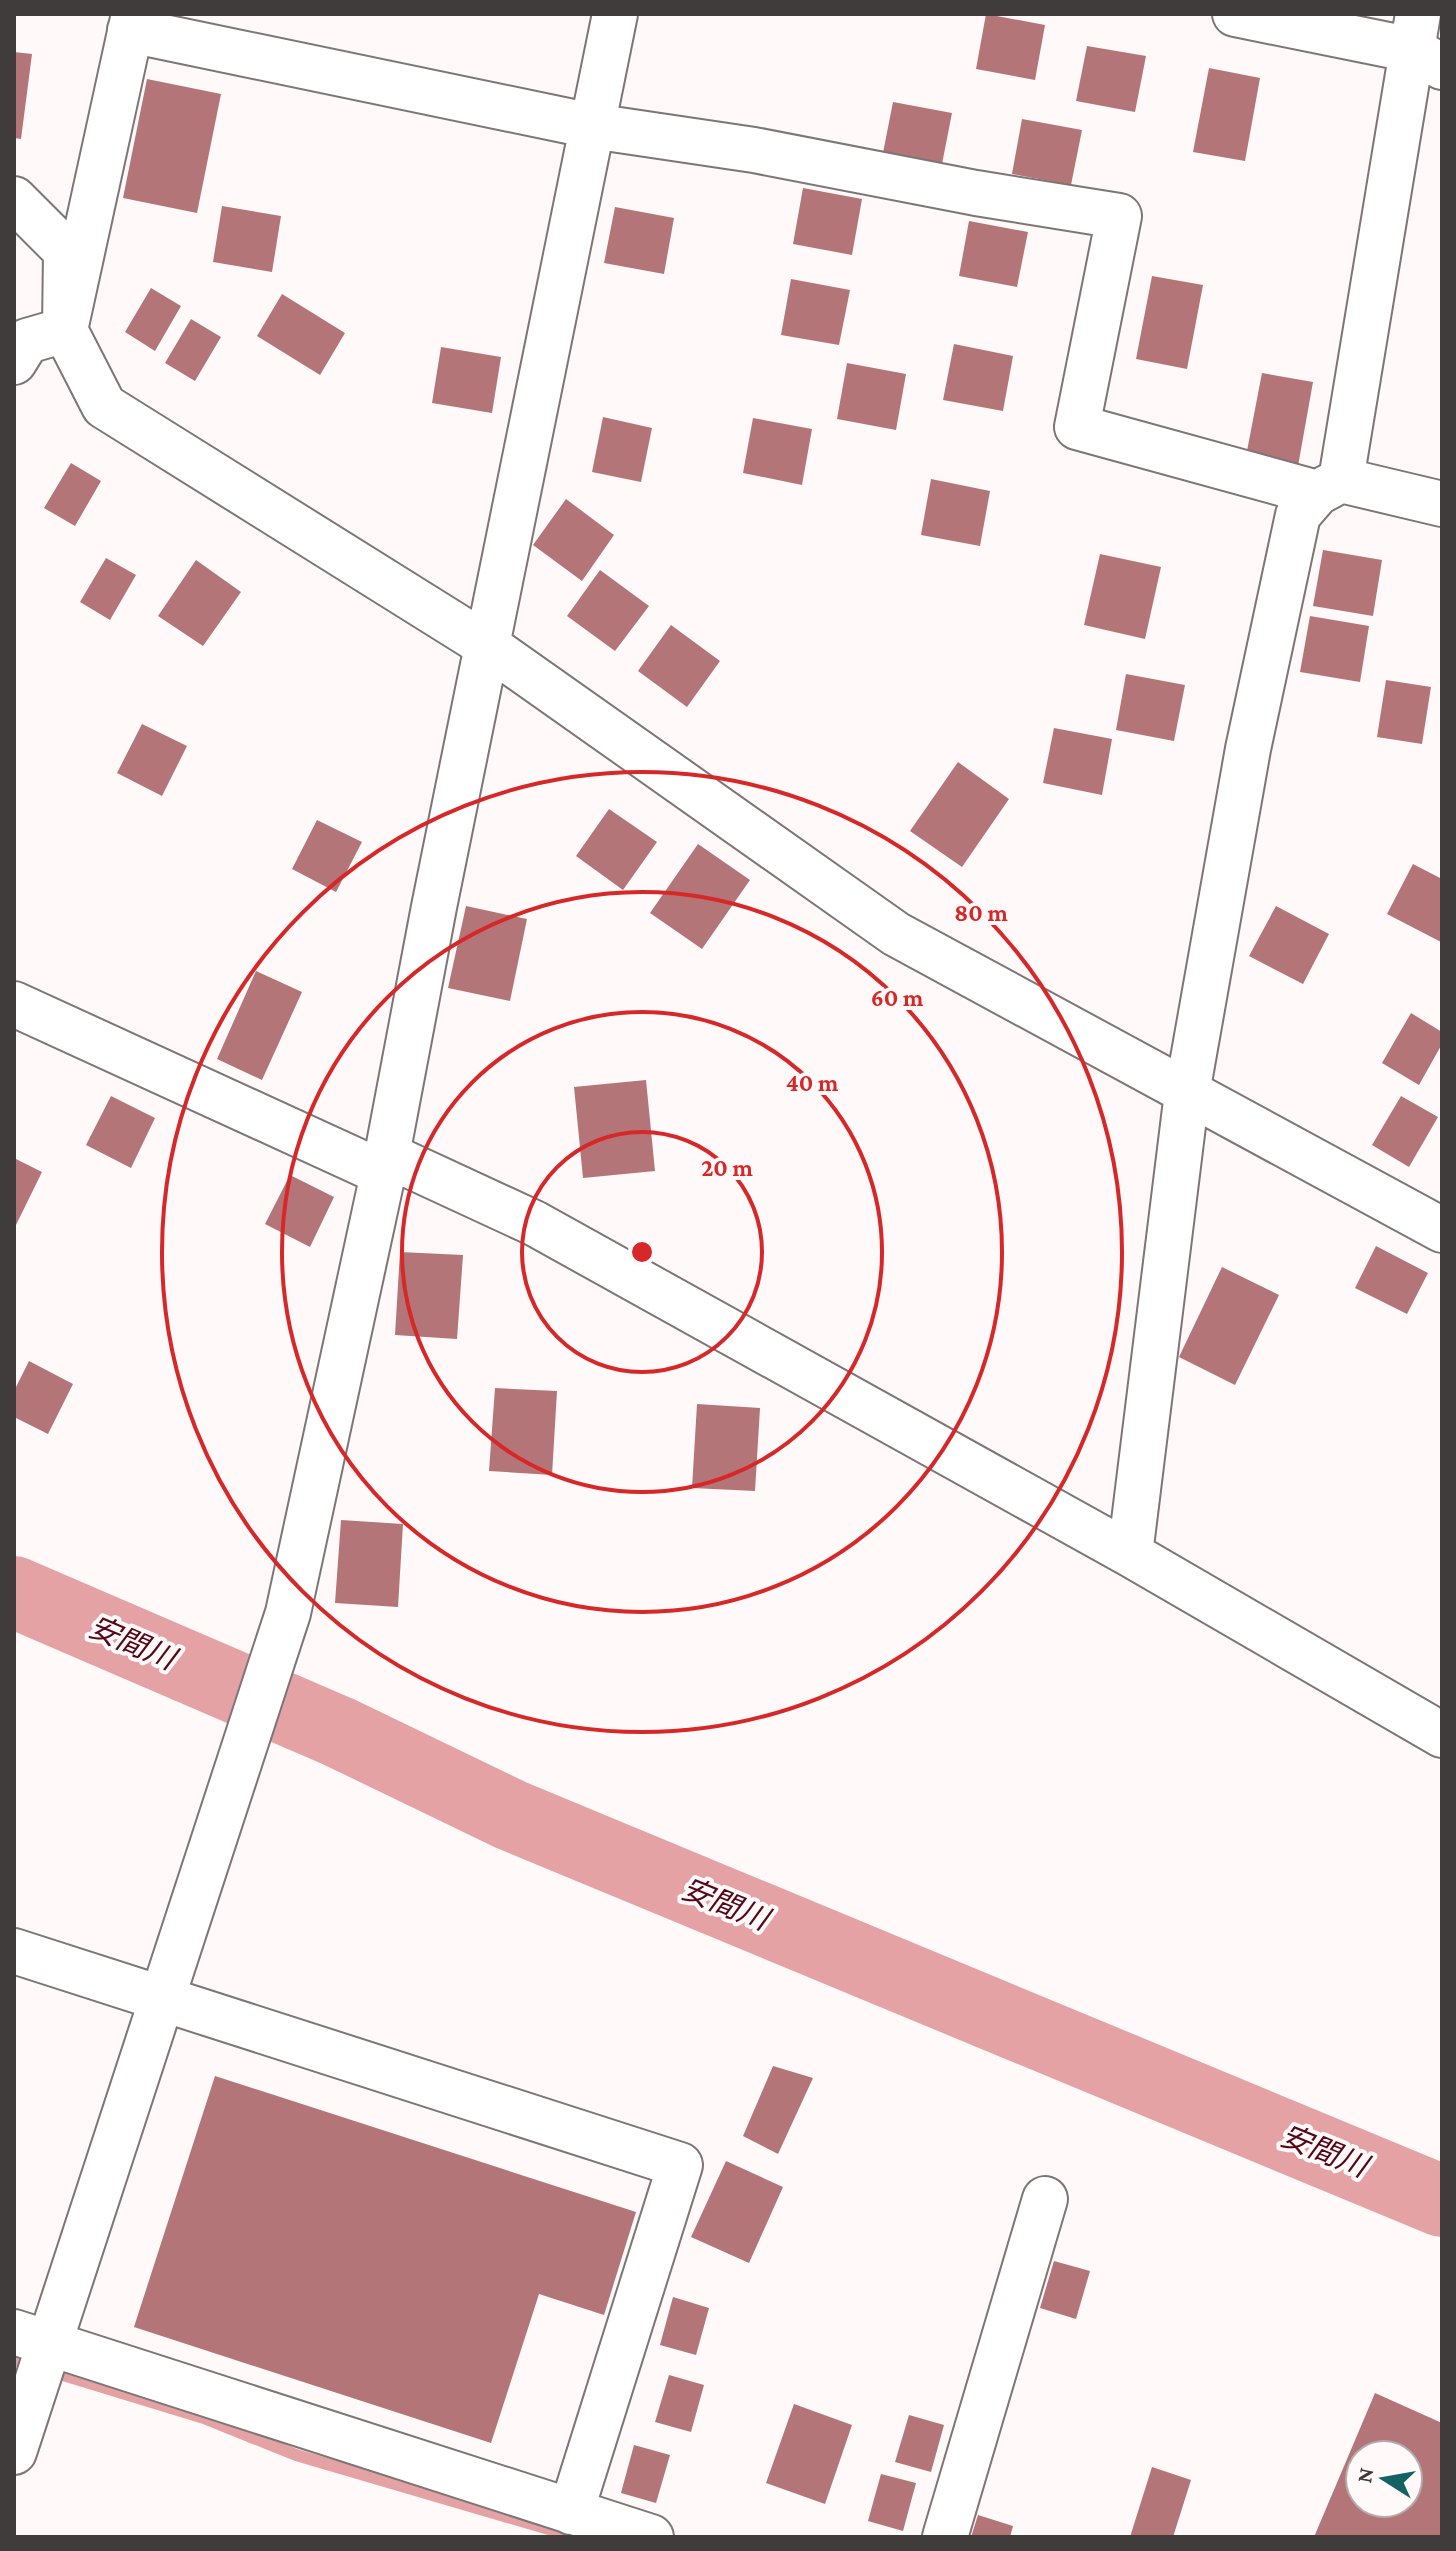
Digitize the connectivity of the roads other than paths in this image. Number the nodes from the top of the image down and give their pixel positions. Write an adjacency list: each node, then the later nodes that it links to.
1 (615, 14): 5 (street)
2 (1235, 14): 4 (street)
3 (132, 22): 5 (street); 7 (street)
4 (1424, 43): 9 (street)
5 (592, 126): 9 (street); 11 (street)
6 (14, 199): 7 (street)
7 (65, 330): 8 (street); 11 (street)
8 (14, 362)
9 (1329, 487): 10 (street); 13 (street)
10 (1442, 504)
11 (488, 646): 13 (street); 14 (street)
12 (14, 1004): 14 (street)
13 (1187, 1093): 15 (street); 16 (street)
14 (385, 1164): 16 (street); 19 (street)
15 (1440, 1220)
16 (1130, 1554): 17 (street)
17 (1442, 1735)
18 (14, 1951): 19 (street)
19 (160, 1999): 21 (street); 23 (street)
20 (1045, 2199): 25 (street)
21 (36, 2354): 22 (street); 23 (street)
22 (14, 2452)
23 (571, 2512): 24 (street)
24 (651, 2537)
25 (945, 2537)

